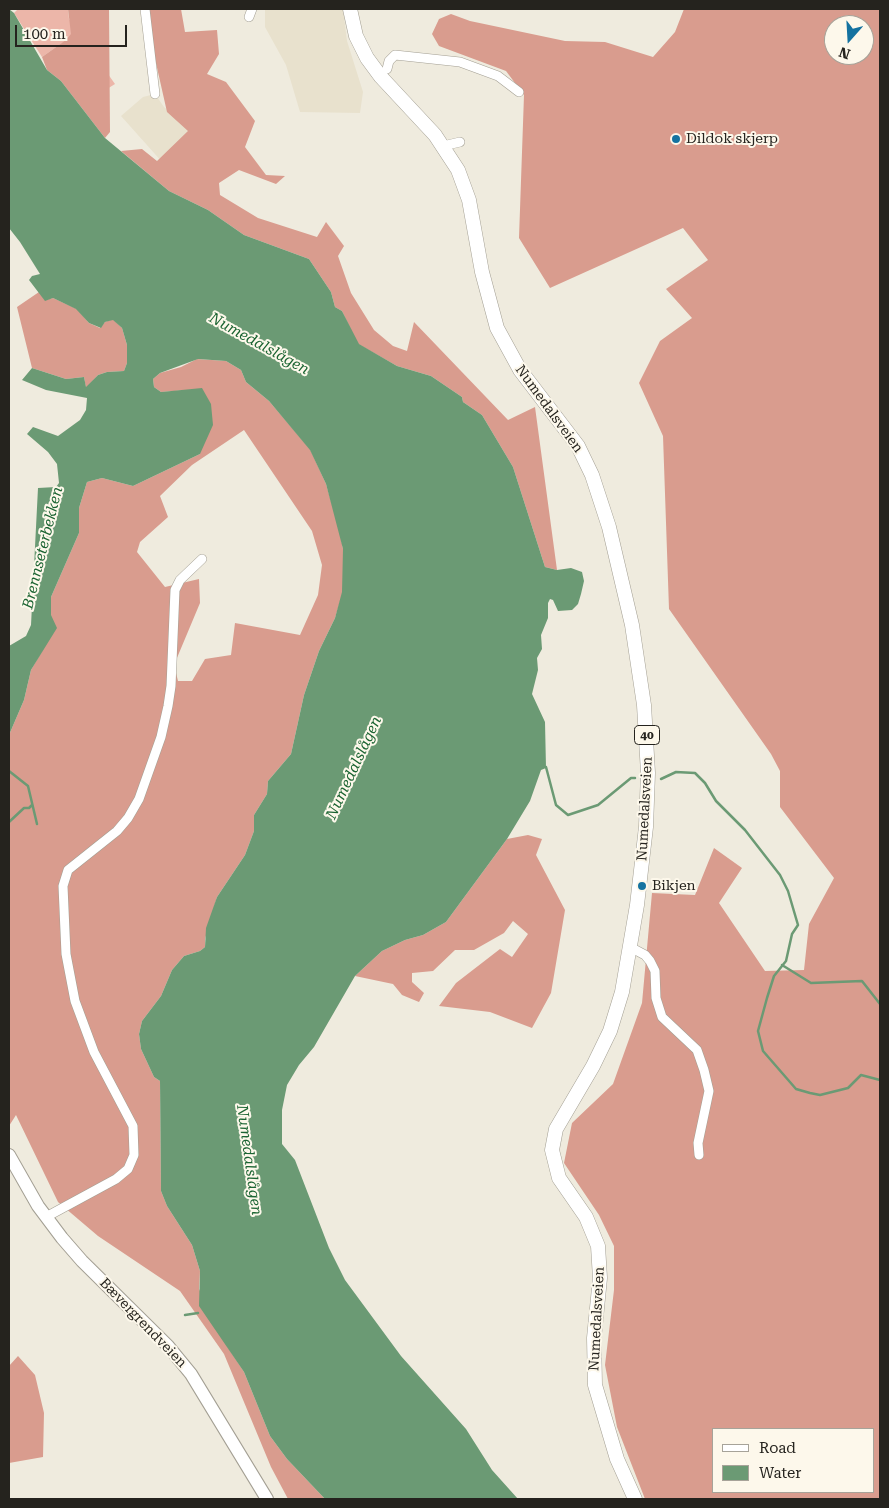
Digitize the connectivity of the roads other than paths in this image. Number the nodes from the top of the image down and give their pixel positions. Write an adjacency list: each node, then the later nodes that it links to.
1 (145, 9): 5 (street)
2 (350, 9): 7 (main road, Numedalsveien / 40)
3 (387, 69): 4 (street)
4 (519, 92)
5 (155, 94)
6 (460, 142): 7 (street)
7 (444, 146): 9 (main road, Numedalsveien / 40)
8 (202, 559): 12 (street)
9 (630, 947): 11 (street); 14 (main road, Numedalsveien / 40)
10 (9, 1155): 12 (main road, Bævergrendveien)
11 (699, 1155)
12 (46, 1216): 13 (main road, Bævergrendveien)
13 (267, 1499)
14 (635, 1499)

